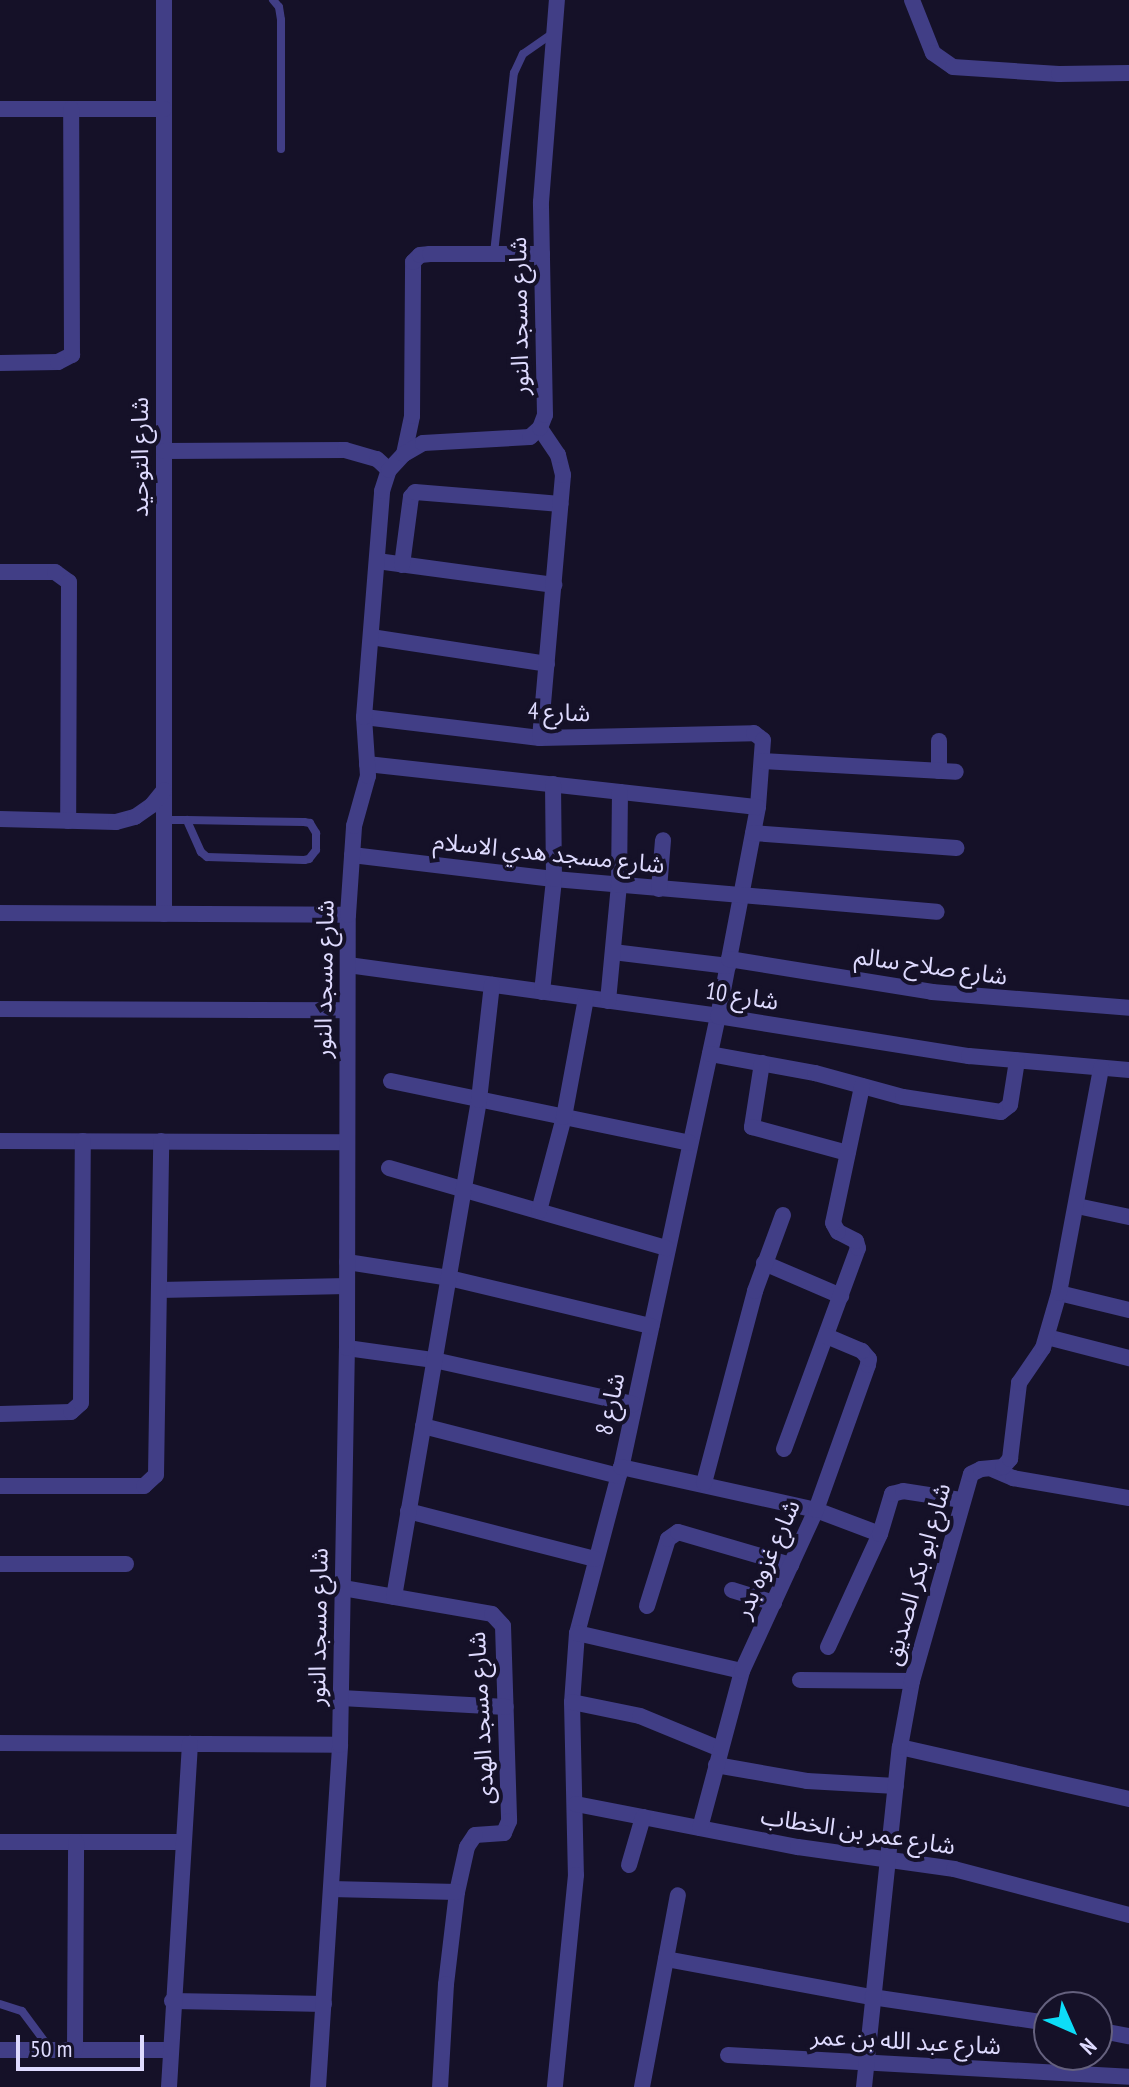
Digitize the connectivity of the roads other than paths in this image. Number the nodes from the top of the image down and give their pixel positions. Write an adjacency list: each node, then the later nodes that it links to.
1 (164, 0): 9 (street, شارع التوحيد)
2 (273, 0): 10 (lane)
3 (557, 0): 5 (street, شارع مسجد النور)
4 (912, 0): 6 (street)
5 (553, 33): 11 (lane); 12 (street, شارع مسجد النور)
6 (1129, 73)
7 (0, 109): 8 (street)
8 (71, 109): 9 (street); 13 (street)
9 (164, 109): 15 (street, شارع التوحيد)
10 (281, 149)
11 (493, 254): 12 (street); 16 (street)
12 (542, 254): 14 (street, شارع مسجد النور)
13 (0, 363)
14 (540, 428): 16 (street, شارع مسجد النور); 18 (street)
15 (164, 451): 17 (street); 32 (street, شارع التوحيد)
16 (404, 454): 17 (street, شارع مسجد النور)
17 (389, 470): 19 (street, شارع مسجد النور)
18 (561, 504): 20 (street); 22 (street)
19 (377, 561): 20 (street); 23 (street, شارع مسجد النور)
20 (402, 565): 22 (street)
21 (0, 572): 38 (street)
22 (554, 585): 24 (street)
23 (371, 637): 24 (street); 25 (street, شارع مسجد النور)
24 (547, 664): 27 (street)
25 (364, 717): 27 (street, شارع 4); 30 (street, شارع مسجد النور)
26 (758, 735): 27 (street, شارع 4); 29 (street, شارع 8)
27 (540, 738)
28 (939, 741): 29 (street)
29 (762, 761): 34 (street, شارع 8)
30 (367, 764): 31 (street); 42 (street, شارع مسجد النور)
31 (553, 784): 33 (street); 43 (street)
32 (164, 790): 36 (street, شارع التوحيد); 38 (street)
33 (620, 792): 34 (street); 44 (street)
34 (758, 807): 39 (street, شارع 8)
35 (0, 819): 38 (street)
36 (164, 820): 37 (lane); 49 (street, شارع التوحيد)
37 (187, 820): 37 (lane)
38 (68, 821)
39 (753, 833): 41 (street); 46 (street, شارع 8)
40 (663, 840): 45 (street)
41 (956, 848)
42 (352, 855): 43 (street, شارع مسجد هدي الاسلام); 50 (street, شارع مسجد النور)
43 (554, 879): 44 (street, شارع مسجد هدي الاسلام); 55 (street)
44 (619, 885): 45 (street, شارع مسجد هدي الاسلام); 51 (street)
45 (659, 889): 46 (street, شارع مسجد هدي الاسلام)
46 (741, 897): 47 (street, شارع مسجد هدي الاسلام); 52 (street, شارع 8)
47 (937, 912)
48 (0, 913): 49 (street)
49 (164, 914): 50 (street)
50 (348, 915): 53 (street, شارع مسجد النور)
51 (613, 952): 52 (street, شارع 10); 57 (street)
52 (728, 963): 58 (street, شارع صلاح سالم); 61 (street, شارع 8)
53 (348, 965): 54 (street, شارع 10); 60 (street, شارع مسجد النور)
54 (492, 985): 55 (street, شارع 10); 69 (street)
55 (542, 992): 56 (street, شارع 10)
56 (586, 998): 57 (street, شارع 10); 70 (street)
57 (608, 1001): 61 (street, شارع 10)
58 (1129, 1008)
59 (0, 1009): 60 (street)
60 (347, 1010): 74 (street, شارع مسجد النور)
61 (718, 1016): 62 (street, شارع 8); 63 (street, شارع 10)
62 (710, 1054): 64 (street); 75 (street, شارع 8)
63 (1017, 1061): 65 (street, شارع 10); 68 (street)
64 (762, 1063): 68 (street); 76 (street)
65 (1101, 1068): 66 (street, شارع 10); 79 (street, شارع ابو بكر الصديق)
66 (1129, 1070)
67 (391, 1081): 69 (street)
68 (862, 1086): 76 (street)
69 (479, 1100): 70 (street); 78 (street)
70 (564, 1117): 75 (street); 80 (street)
71 (0, 1141): 72 (street)
72 (83, 1141): 73 (street); 99 (street)
73 (161, 1141): 74 (street); 88 (street)
74 (347, 1142): 84 (street, شارع مسجد النور)
75 (690, 1143): 83 (street, شارع 8)
76 (848, 1153): 90 (street)
77 (389, 1168): 78 (street)
78 (463, 1189): 80 (street); 86 (street)
79 (1077, 1206): 82 (street); 89 (street, شارع ابو بكر الصديق)
80 (539, 1211): 83 (street)
81 (783, 1215): 85 (street)
82 (1129, 1217)
83 (667, 1248): 92 (street, شارع 8)
84 (347, 1262): 86 (street); 87 (street, شارع مسجد النور)
85 (764, 1263): 90 (street); 104 (street)
86 (449, 1278): 92 (street); 97 (street)
87 (347, 1286): 88 (street); 95 (street, شارع مسجد النور)
88 (159, 1290): 105 (street)
89 (1059, 1293): 91 (street); 94 (street, شارع ابو بكر الصديق)
90 (841, 1296): 93 (street)
91 (1129, 1310)
92 (651, 1326): 98 (street, شارع 8)
93 (826, 1336): 101 (street); 108 (street, شارع غزوه بدر)
94 (1047, 1337): 96 (street); 102 (street, شارع ابو بكر الصديق)
95 (347, 1348): 97 (street); 115 (street, شارع مسجد النور)
96 (1129, 1358)
97 (434, 1360): 98 (street); 100 (street)
98 (633, 1404): 103 (street, شارع 8)
99 (0, 1414)
100 (423, 1426): 103 (street); 109 (street)
101 (784, 1449)
102 (994, 1470): 106 (street); 107 (street, شارع ابو بكر الصديق)
103 (620, 1472): 104 (street); 111 (street, شارع 8)
104 (704, 1483): 108 (street)
105 (0, 1486)
106 (1129, 1498)
107 (962, 1500): 110 (street); 124 (street, شارع ابو بكر الصديق)
108 (816, 1510): 110 (street); 114 (street, شارع غزوه بدر)
109 (408, 1511): 111 (street); 117 (street)
110 (880, 1534): 121 (street)
111 (595, 1559): 120 (street, شارع 8)
112 (0, 1564): 113 (street)
113 (126, 1564)
114 (791, 1565): 118 (street, شارع غزوه بدر); 119 (street)
115 (343, 1588): 117 (street, شارع مسجد الهدى); 125 (street, شارع مسجد النور)
116 (732, 1590): 118 (street)
117 (394, 1597): 127 (street, شارع مسجد الهدى)
118 (774, 1603): 122 (street, شارع غزوه بدر)
119 (647, 1606)
120 (577, 1633): 122 (street); 126 (street, شارع 8)
121 (828, 1647)
122 (742, 1671): 132 (street, شارع غزوه بدر)
123 (800, 1680): 124 (street)
124 (912, 1681): 131 (street, شارع ابو بكر الصديق)
125 (341, 1698): 127 (street); 130 (street, شارع مسجد النور)
126 (572, 1702): 132 (street); 135 (street, شارع 8)
127 (506, 1707): 144 (street, شارع مسجد الهدى)
128 (0, 1743): 129 (street)
129 (190, 1744): 130 (street); 140 (street)
130 (340, 1745): 143 (street, شارع مسجد النور)
131 (900, 1747): 133 (street, شارع ابو بكر الصديق); 134 (street)
132 (718, 1757): 133 (street); 137 (street, شارع غزوه بدر)
133 (896, 1786): 141 (street, شارع ابو بكر الصديق)
134 (1129, 1799)
135 (576, 1804): 136 (street, شارع عمر بن الخطاب); 163 (street, شارع 8)
136 (643, 1817): 137 (street, شارع عمر بن الخطاب); 142 (street)
137 (700, 1828): 141 (street, شارع عمر بن الخطاب)
138 (0, 1842): 139 (street)
139 (76, 1842): 140 (street); 155 (street)
140 (183, 1842): 149 (street)
141 (888, 1859): 146 (street, شارع عمر بن الخطاب); 148 (street, شارع ابو بكر الصديق)
142 (629, 1865)
143 (331, 1889): 144 (street); 151 (street, شارع مسجد النور)
144 (457, 1892): 162 (street, شارع مسجد الهدى)
145 (678, 1895): 147 (street)
146 (1129, 1915)
147 (666, 1959): 148 (street); 164 (street)
148 (872, 1997): 152 (street); 158 (street, شارع ابو بكر الصديق)
149 (172, 2001): 151 (street); 156 (street)
150 (0, 2004): 154 (lane)
151 (324, 2004): 161 (street, شارع مسجد النور)
152 (1033, 2021)
153 (0, 2050): 154 (street)
154 (51, 2050): 155 (street)
155 (75, 2050): 156 (street)
156 (169, 2050): 160 (street)
157 (728, 2055): 158 (street, شارع عبد الله بن عمر)
158 (867, 2064): 159 (street, شارع عبد الله بن عمر); 165 (street, شارع ابو بكر الصديق)
159 (1129, 2077)
160 (169, 2087)
161 (318, 2087)
162 (440, 2087)
163 (555, 2087)
164 (642, 2087)
165 (864, 2087)

